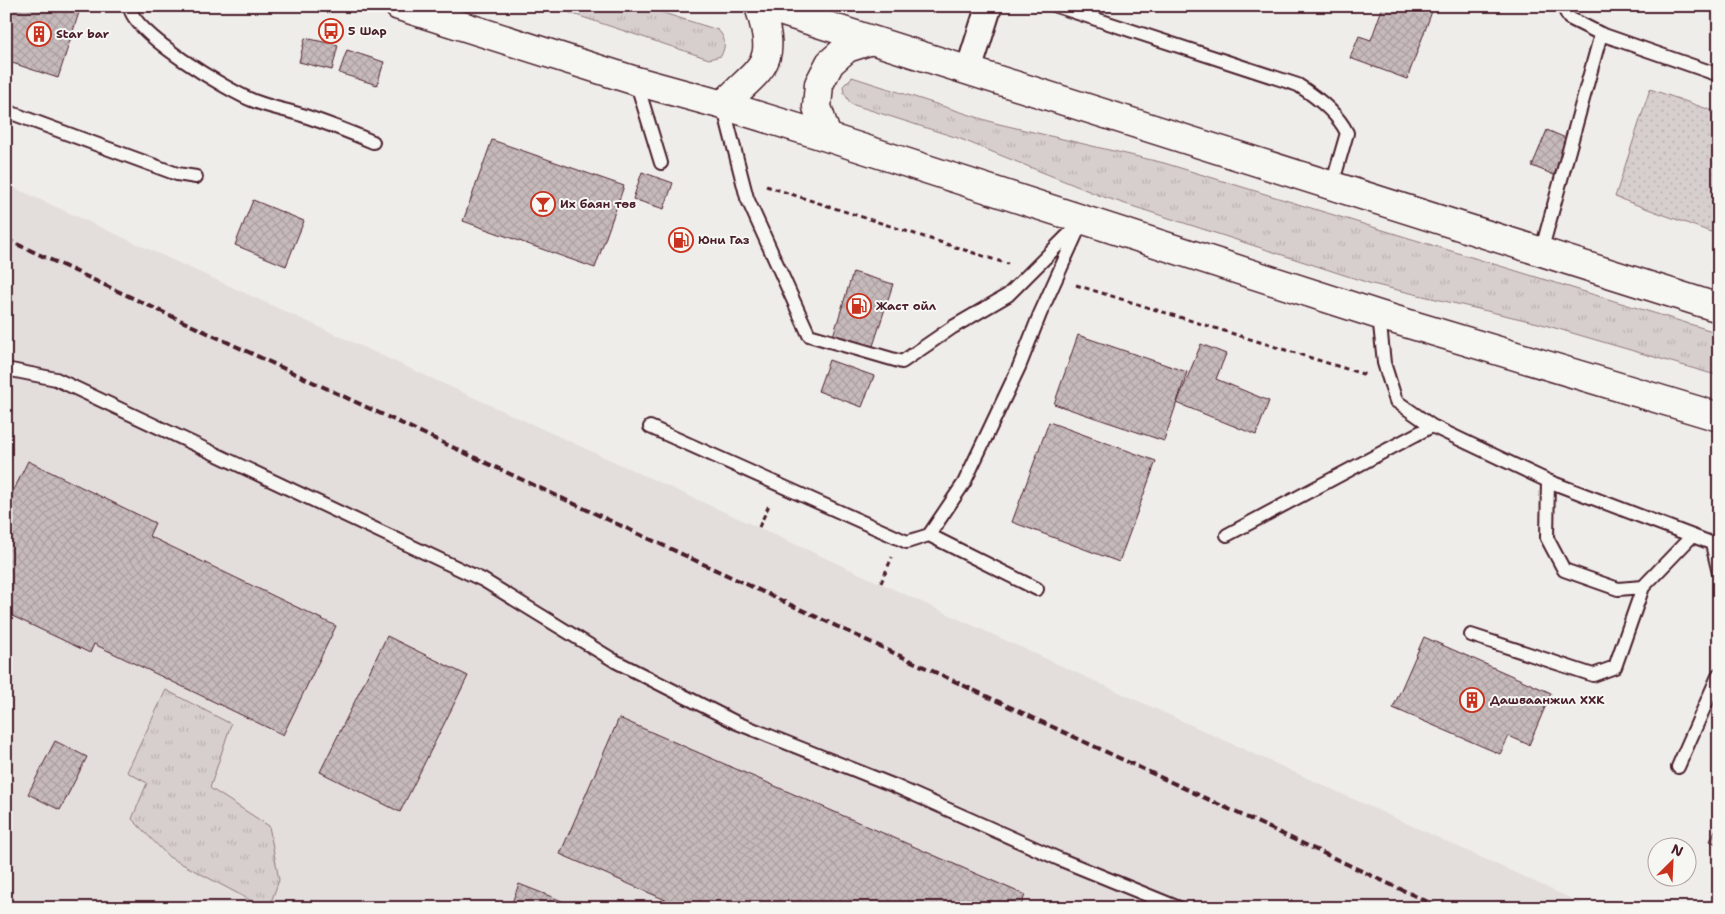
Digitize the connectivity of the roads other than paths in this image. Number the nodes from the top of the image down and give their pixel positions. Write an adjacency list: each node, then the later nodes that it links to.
1 (130, 6): 16 (lane)
2 (399, 6): 12 (highway)
3 (759, 6): 13 (highway)
4 (764, 6): 9 (highway)
5 (989, 6): 10 (street)
6 (1056, 6): 19 (lane)
7 (1562, 6): 8 (lane)
8 (1601, 34): 11 (lane); 21 (lane)
9 (870, 41): 10 (highway); 15 (highway)
10 (969, 69): 19 (highway)
11 (1719, 75)
12 (636, 81): 13 (highway); 17 (lane)
13 (723, 105): 15 (highway); 20 (lane)
14 (6, 110): 18 (lane)
15 (827, 137): 20 (highway)
16 (373, 142)
17 (661, 163)
18 (196, 177)
19 (1332, 185): 21 (highway)
20 (1083, 219): 23 (highway); 29 (lane)
21 (1542, 252): 22 (highway)
22 (1719, 308)
23 (1379, 314): 25 (highway); 26 (lane)
24 (6, 369): 39 (lane)
25 (1719, 417)
26 (1432, 426): 28 (lane); 30 (lane)
27 (650, 427): 29 (lane)
28 (1548, 481): 31 (lane); 34 (lane)
29 (929, 535): 35 (lane)
30 (1227, 535)
31 (1692, 536): 32 (lane); 34 (lane)
32 (1715, 545): 33 (lane)
33 (1719, 573)
34 (1643, 587): 36 (lane)
35 (1037, 589)
36 (1471, 635)
37 (1719, 674): 38 (lane)
38 (1678, 766)
39 (1180, 908)

